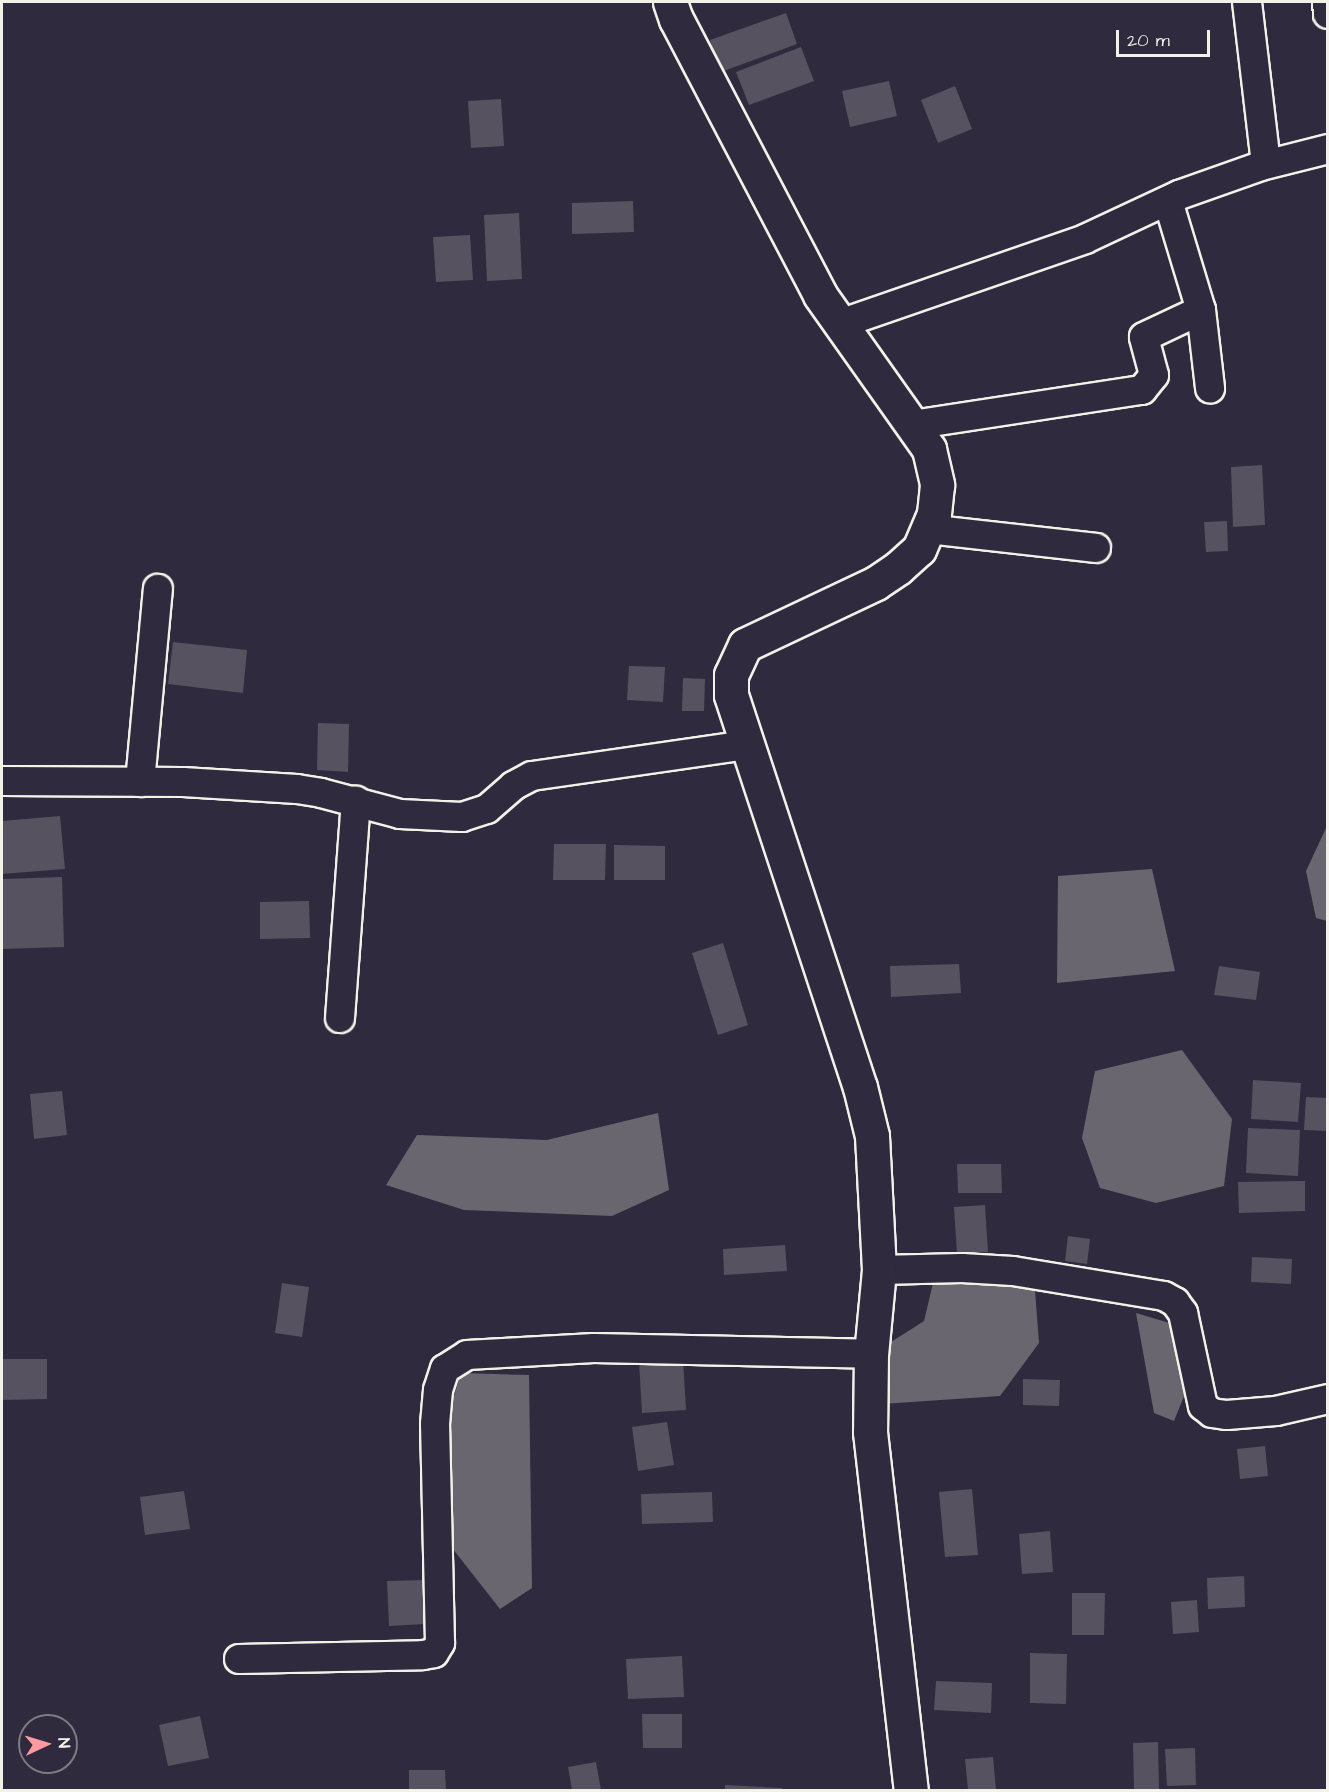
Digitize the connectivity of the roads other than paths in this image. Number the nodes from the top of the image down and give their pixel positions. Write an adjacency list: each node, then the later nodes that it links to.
1 (670, 2): 9 (street)
2 (1247, 2): 6 (street)
3 (1327, 2): 4 (street)
4 (1328, 14)
5 (1328, 149): 6 (street)
6 (1266, 164): 7 (street)
7 (1168, 201): 8 (street); 9 (street)
8 (1201, 310): 10 (street); 11 (street)
9 (840, 324): 11 (street)
10 (1210, 388)
11 (912, 425): 12 (street)
12 (927, 529): 13 (street); 15 (street)
13 (1096, 548)
14 (158, 590): 17 (street)
15 (746, 745): 18 (street); 20 (street)
16 (2, 781): 17 (street)
17 (140, 782): 18 (street)
18 (356, 801): 19 (street)
19 (340, 1018)
20 (879, 1270): 21 (street); 22 (street)
21 (871, 1354): 23 (street); 24 (street)
22 (1328, 1400)
23 (239, 1659)
24 (911, 1791)

